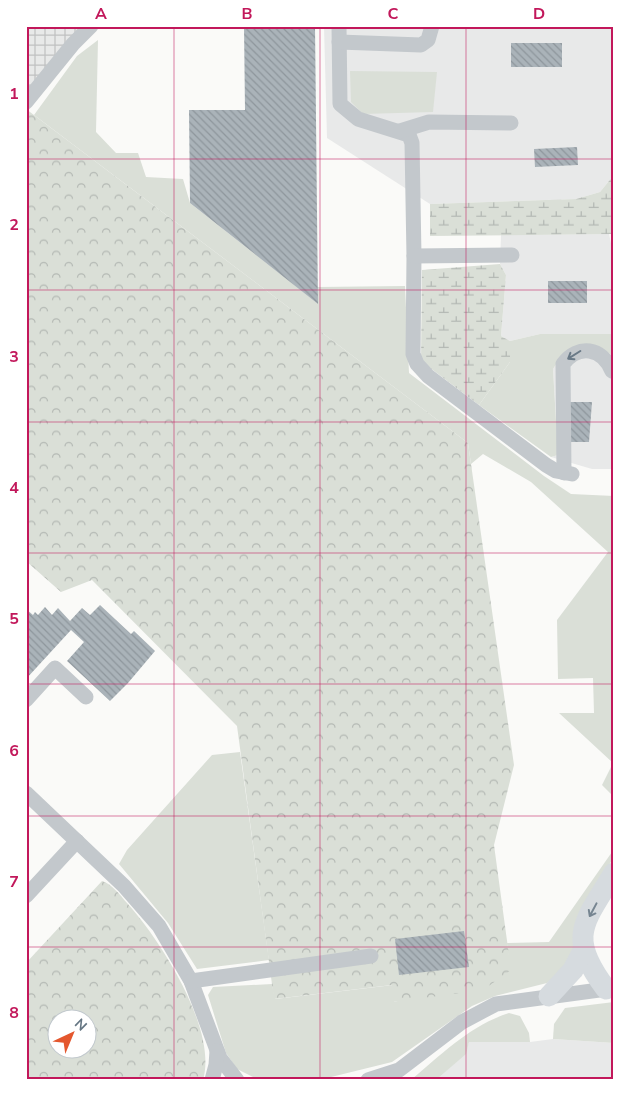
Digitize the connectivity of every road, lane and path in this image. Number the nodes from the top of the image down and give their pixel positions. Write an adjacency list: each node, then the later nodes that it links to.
1 (340, 26): 4 (street)
2 (432, 26): 4 (street)
3 (90, 27): 5 (street)
4 (339, 42): 7 (street)
5 (26, 102)
6 (511, 124): 7 (street)
7 (400, 131): 9 (street)
8 (512, 255): 9 (street)
9 (414, 256): 10 (street, one-way to 9)
10 (612, 371)
11 (86, 697): 12 (street)
12 (26, 700)
13 (26, 793): 14 (street)
14 (76, 841): 16 (street); 19 (street)
15 (614, 872): 17 (highway, one-way to 17)
16 (26, 896)
17 (583, 951): 20 (highway); 21 (highway)
18 (371, 956): 19 (street)
19 (191, 981): 22 (street)
20 (610, 988): 21 (street)
21 (549, 996): 25 (street)
22 (217, 1051): 23 (street); 24 (street)
23 (212, 1080)
24 (237, 1080)
25 (370, 1080)

